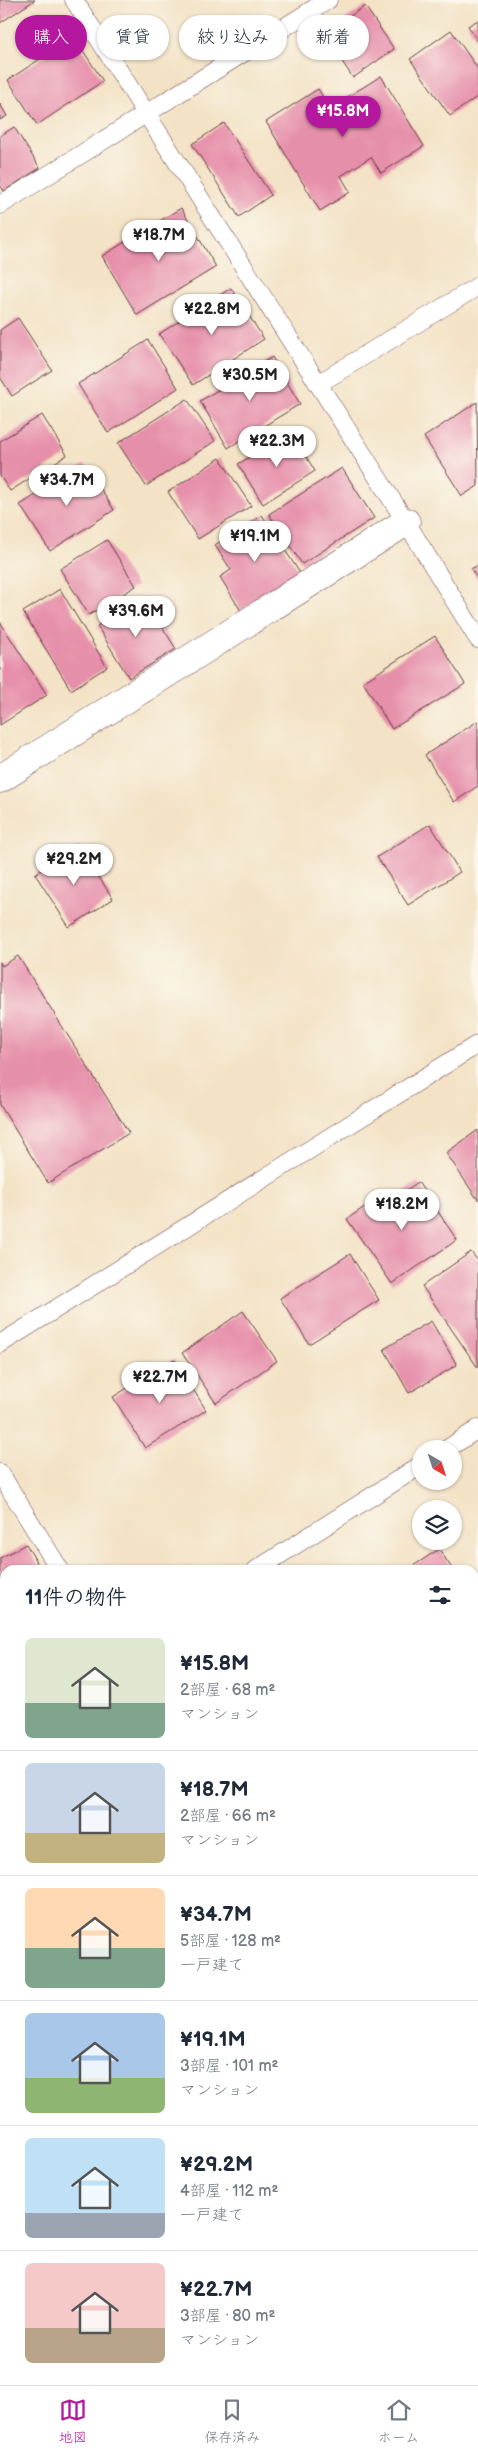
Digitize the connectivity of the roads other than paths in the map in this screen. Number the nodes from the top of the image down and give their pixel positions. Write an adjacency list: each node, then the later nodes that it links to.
1 (74, 0): 3 (lane)
2 (328, 0): 3 (lane)
3 (145, 112): 4 (lane); 6 (lane)
4 (0, 205)
5 (478, 286): 6 (lane)
6 (318, 384): 7 (lane)
7 (406, 522): 8 (lane); 9 (street)
8 (478, 639)
9 (0, 779)
10 (478, 1044): 11 (lane)
11 (0, 1344)
12 (478, 1429): 13 (lane)
13 (461, 1440)
14 (412, 1471): 17 (lane)
15 (0, 1473): 16 (lane)
16 (57, 1565)
17 (264, 1565)

